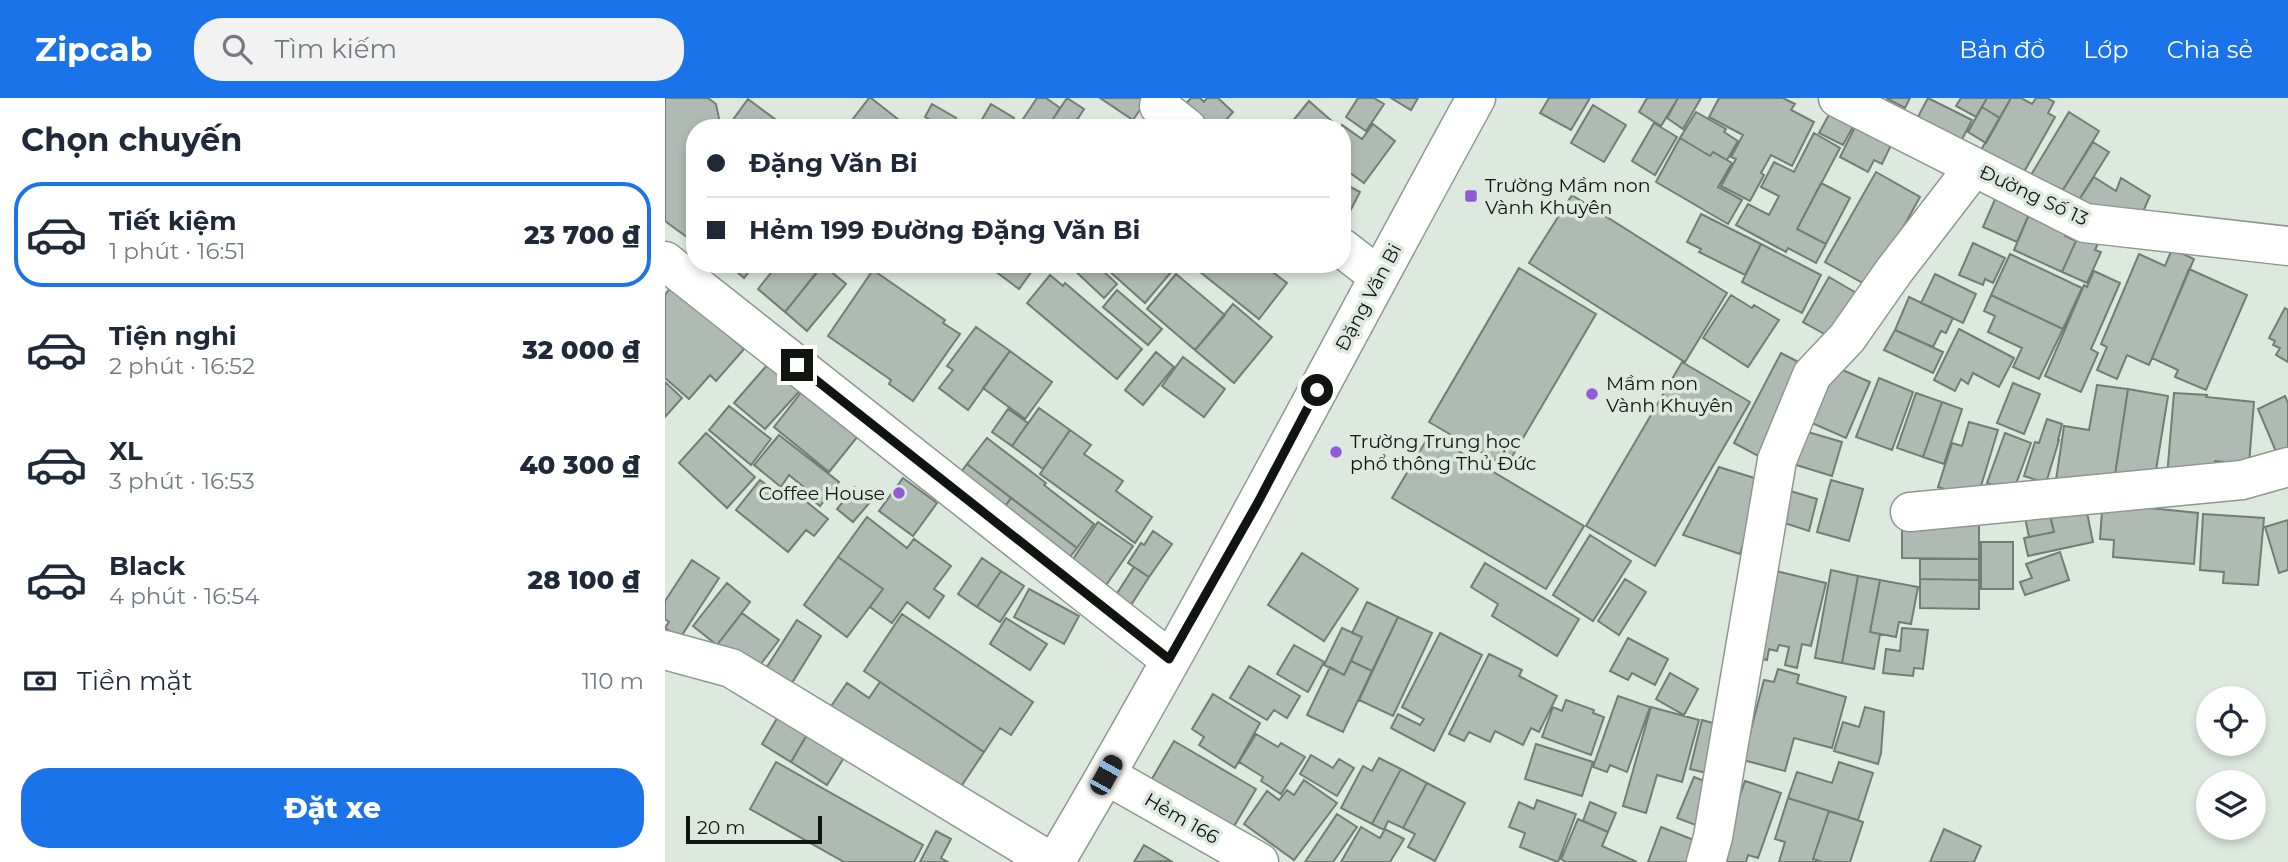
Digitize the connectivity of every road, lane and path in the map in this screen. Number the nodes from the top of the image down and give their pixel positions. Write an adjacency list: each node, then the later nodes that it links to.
1 (1476, 98): 7 (street, Đặng Văn Bi)
2 (1838, 98): 3 (street, Đường Số 13)
3 (1975, 167): 4 (street, Đường Số 13); 15 (street)
4 (2288, 246)
5 (1351, 255): 7 (street)
6 (665, 261): 11 (street)
7 (1378, 276): 11 (street, Đặng Văn Bi)
8 (2288, 467): 9 (street)
9 (1910, 512)
10 (665, 650): 13 (street)
11 (1169, 659): 12 (street, Đặng Văn Bi)
12 (1106, 775): 13 (street, Đặng Văn Bi); 14 (street, Hẻm 166)
13 (1053, 862)
14 (1259, 862)
15 (1706, 862)

